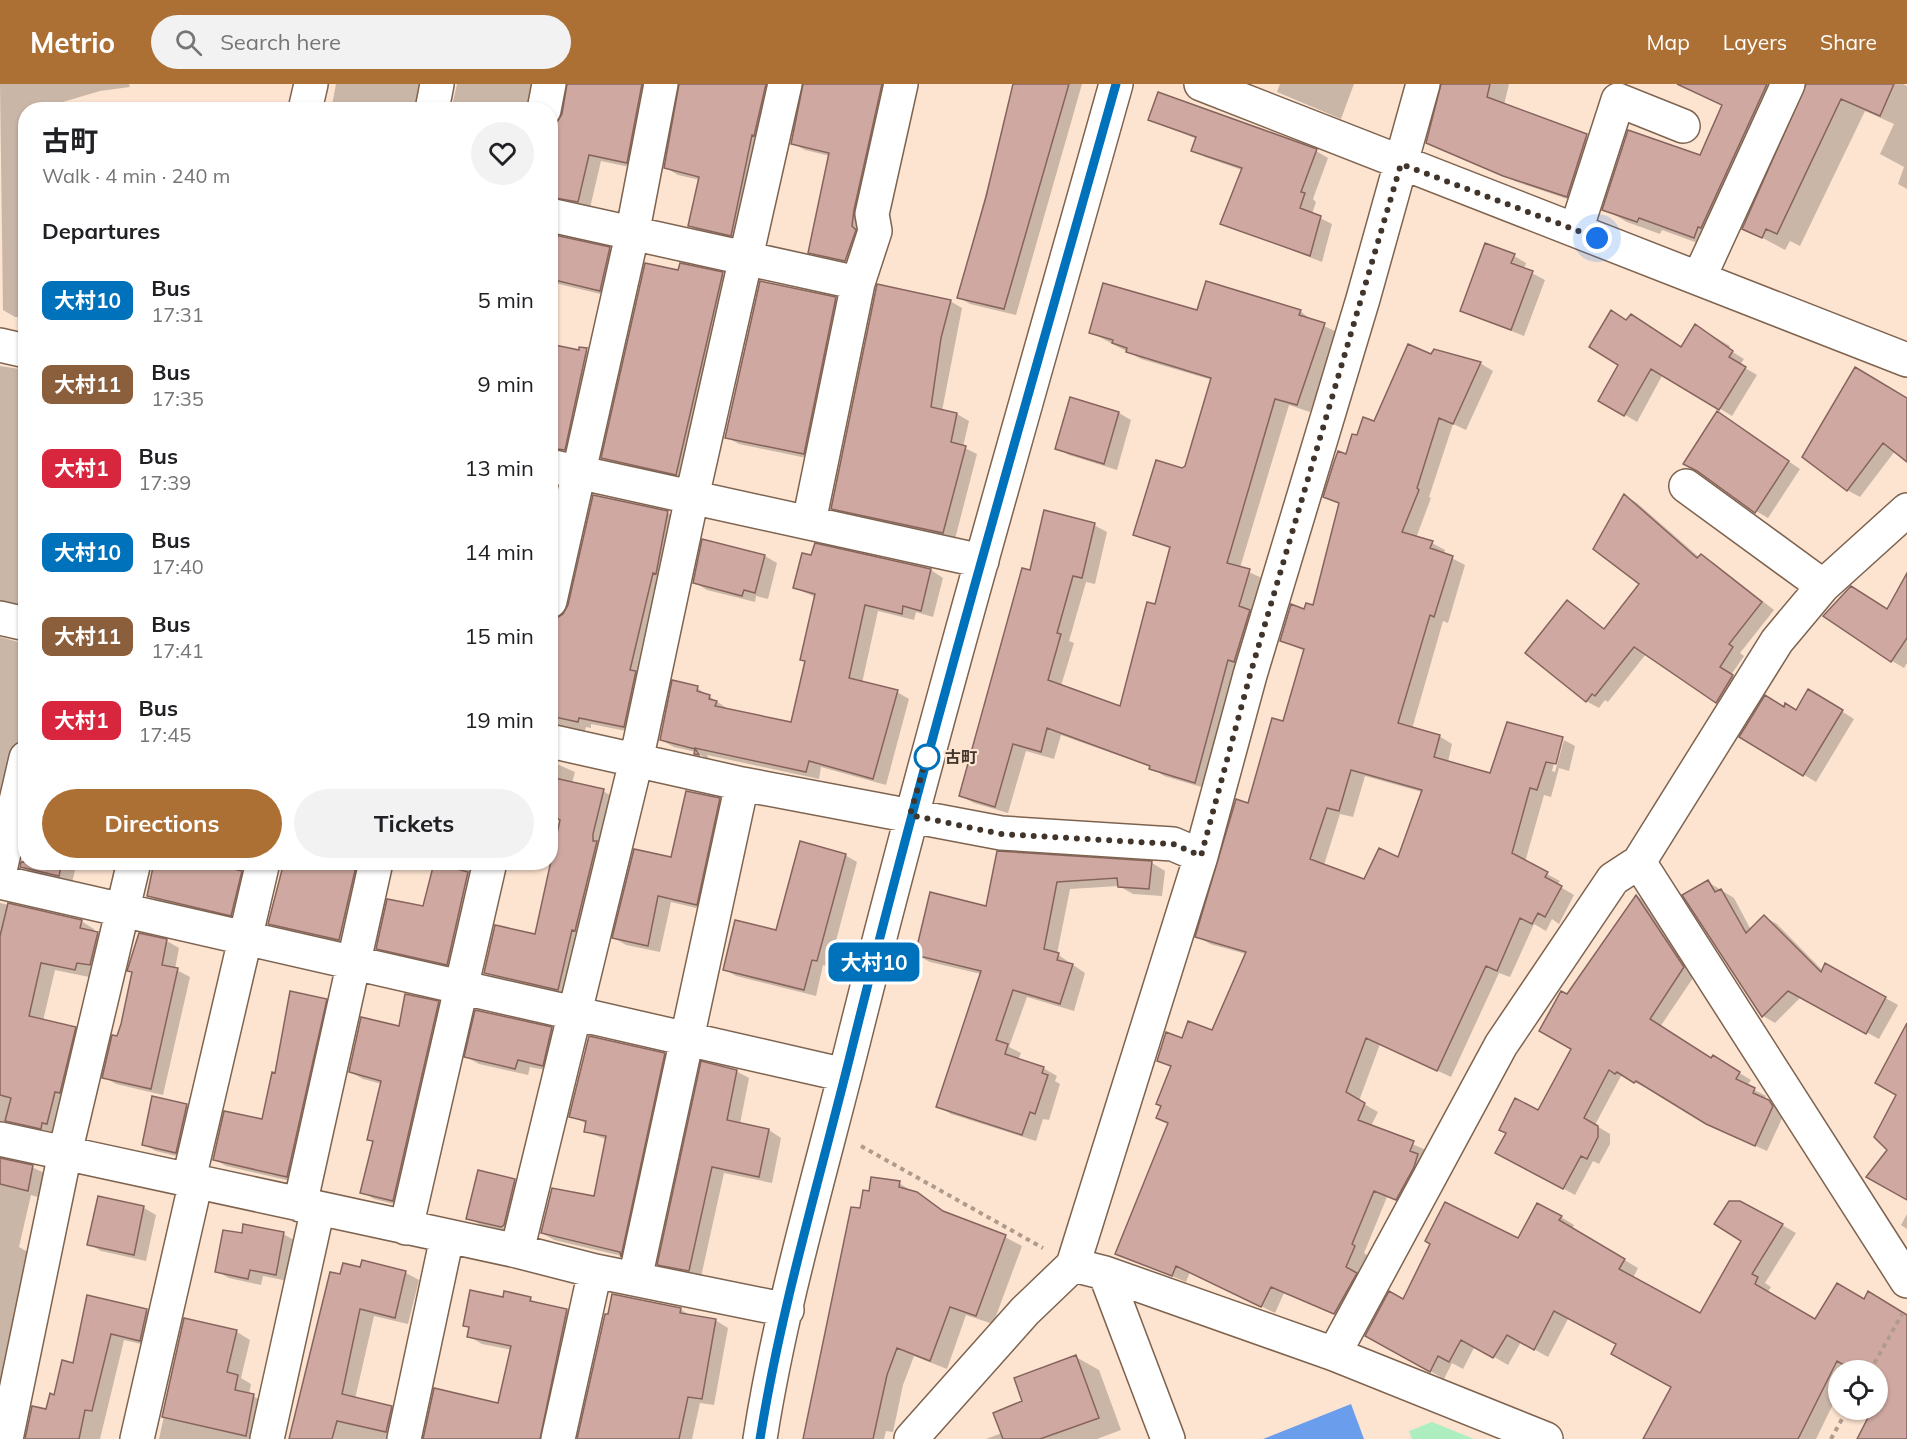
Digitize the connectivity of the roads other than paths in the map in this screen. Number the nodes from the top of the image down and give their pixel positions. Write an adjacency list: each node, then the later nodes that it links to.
1 (311, 84): 11 (street)
2 (437, 84): 12 (street)
3 (549, 84): 13 (street)
4 (661, 84): 18 (street)
5 (785, 84): 19 (street)
6 (901, 84): 21 (street)
7 (1116, 84): 31 (street)
8 (1201, 84): 15 (street)
9 (1423, 84): 15 (street)
10 (1788, 84): 20 (street)
11 (307, 102)
12 (434, 102)
13 (546, 102)
14 (1683, 126): 17 (street)
15 (1401, 164): 17 (street); 40 (street)
16 (558, 217): 18 (street)
17 (1576, 230): 20 (street)
18 (632, 235): 19 (street); 25 (street)
19 (746, 256): 21 (street); 27 (street)
20 (1699, 278): 24 (street)
21 (858, 283): 29 (street)
22 (0, 345): 23 (street)
23 (18, 349)
24 (1907, 360)
25 (566, 469): 27 (street); 30 (street)
26 (1686, 486): 32 (street)
27 (692, 497): 29 (street); 36 (street)
28 (1907, 510): 32 (street)
29 (809, 522): 31 (street)
30 (558, 535)
31 (982, 561): 39 (street)
32 (1823, 586): 41 (street)
33 (0, 618): 34 (street)
34 (18, 622)
35 (558, 743): 36 (street)
36 (636, 761): 37 (street); 52 (street)
37 (742, 784): 39 (street); 53 (street)
38 (18, 792): 42 (street)
39 (910, 815): 40 (street); 54 (street)
40 (1201, 856): 62 (street)
41 (1639, 862): 66 (street); 68 (street)
42 (0, 870)
43 (132, 870): 48 (street)
44 (261, 870): 49 (street)
45 (374, 870): 50 (street)
46 (488, 870): 51 (street)
47 (0, 882): 48 (street)
48 (123, 910): 49 (street); 56 (street)
49 (247, 938): 50 (street); 57 (street)
50 (354, 961): 51 (street); 58 (street)
51 (460, 990): 52 (street); 59 (street)
52 (574, 1014): 53 (street); 61 (street)
53 (687, 1039): 54 (street); 65 (street)
54 (845, 1075): 67 (street)
55 (0, 1139): 56 (street)
56 (65, 1153): 57 (street); 70 (street)
57 (193, 1180): 58 (street); 71 (street)
58 (309, 1206): 59 (street); 72 (street)
59 (406, 1228): 60 (street)
60 (447, 1237): 61 (street); 73 (street)
61 (517, 1251): 63 (street)
62 (1073, 1265): 64 (street); 76 (street)
63 (595, 1271): 65 (street); 74 (street)
64 (1105, 1273): 68 (street); 69 (street)
65 (635, 1279): 67 (street)
66 (1907, 1281)
67 (787, 1310): 75 (street)
68 (1334, 1354): 77 (street)
69 (1162, 1425)
70 (6, 1439)
71 (137, 1439)
72 (267, 1439)
73 (404, 1439)
74 (558, 1439)
75 (760, 1439)
76 (911, 1439)
77 (1546, 1439)

